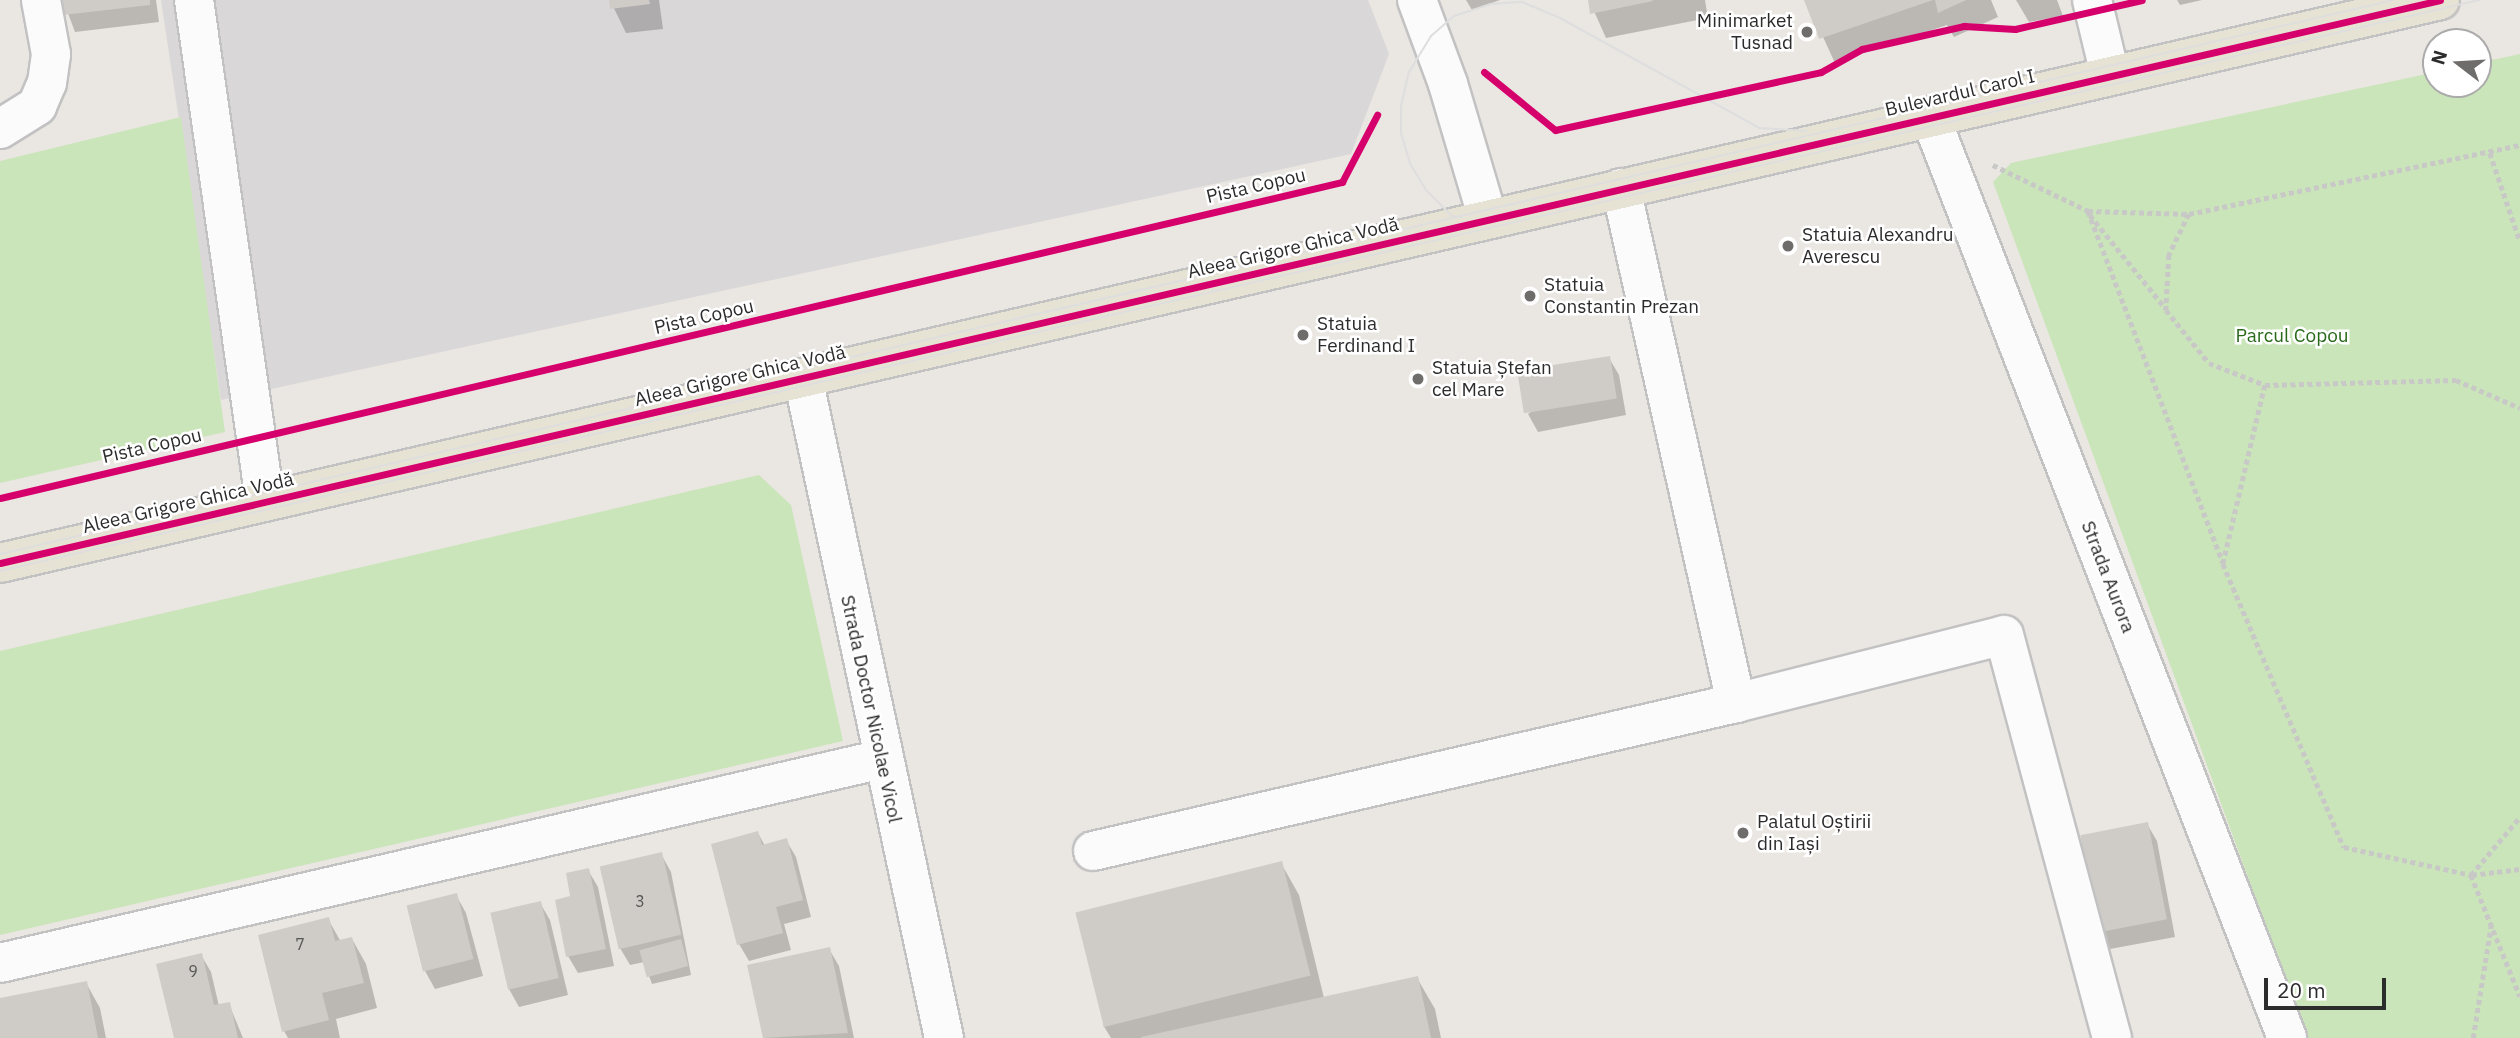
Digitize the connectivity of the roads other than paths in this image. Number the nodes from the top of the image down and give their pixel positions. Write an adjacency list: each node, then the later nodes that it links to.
1 (41, 0): 8 (street)
2 (194, 0): 12 (street)
3 (1417, 0): 10 (street)
4 (2092, 0): 6 (street)
5 (2435, 1): 6 (main road, Bulevardul Carol I)
6 (2110, 75): 7 (main road, Bulevardul Carol I)
7 (1930, 116): 9 (main road, Bulevardul Carol I); 20 (street, Strada Aurora)
8 (0, 129)
9 (1621, 188): 10 (main road, Bulevardul Carol I); 14 (street)
10 (1488, 219): 11 (main road, Aleea Grigore Ghica Vodă)
11 (803, 378): 12 (main road, Aleea Grigore Ghica Vodă); 15 (street, Strada Doctor Nicolae Vicol)
12 (265, 501): 13 (main road, Aleea Grigore Ghica Vodă)
13 (0, 563)
14 (1736, 703): 16 (street); 19 (street)
15 (881, 759): 17 (street); 18 (street, Strada Doctor Nicolae Vicol)
16 (1093, 850)
17 (0, 963)
18 (944, 1038)
19 (2112, 1038)
20 (2287, 1038)

